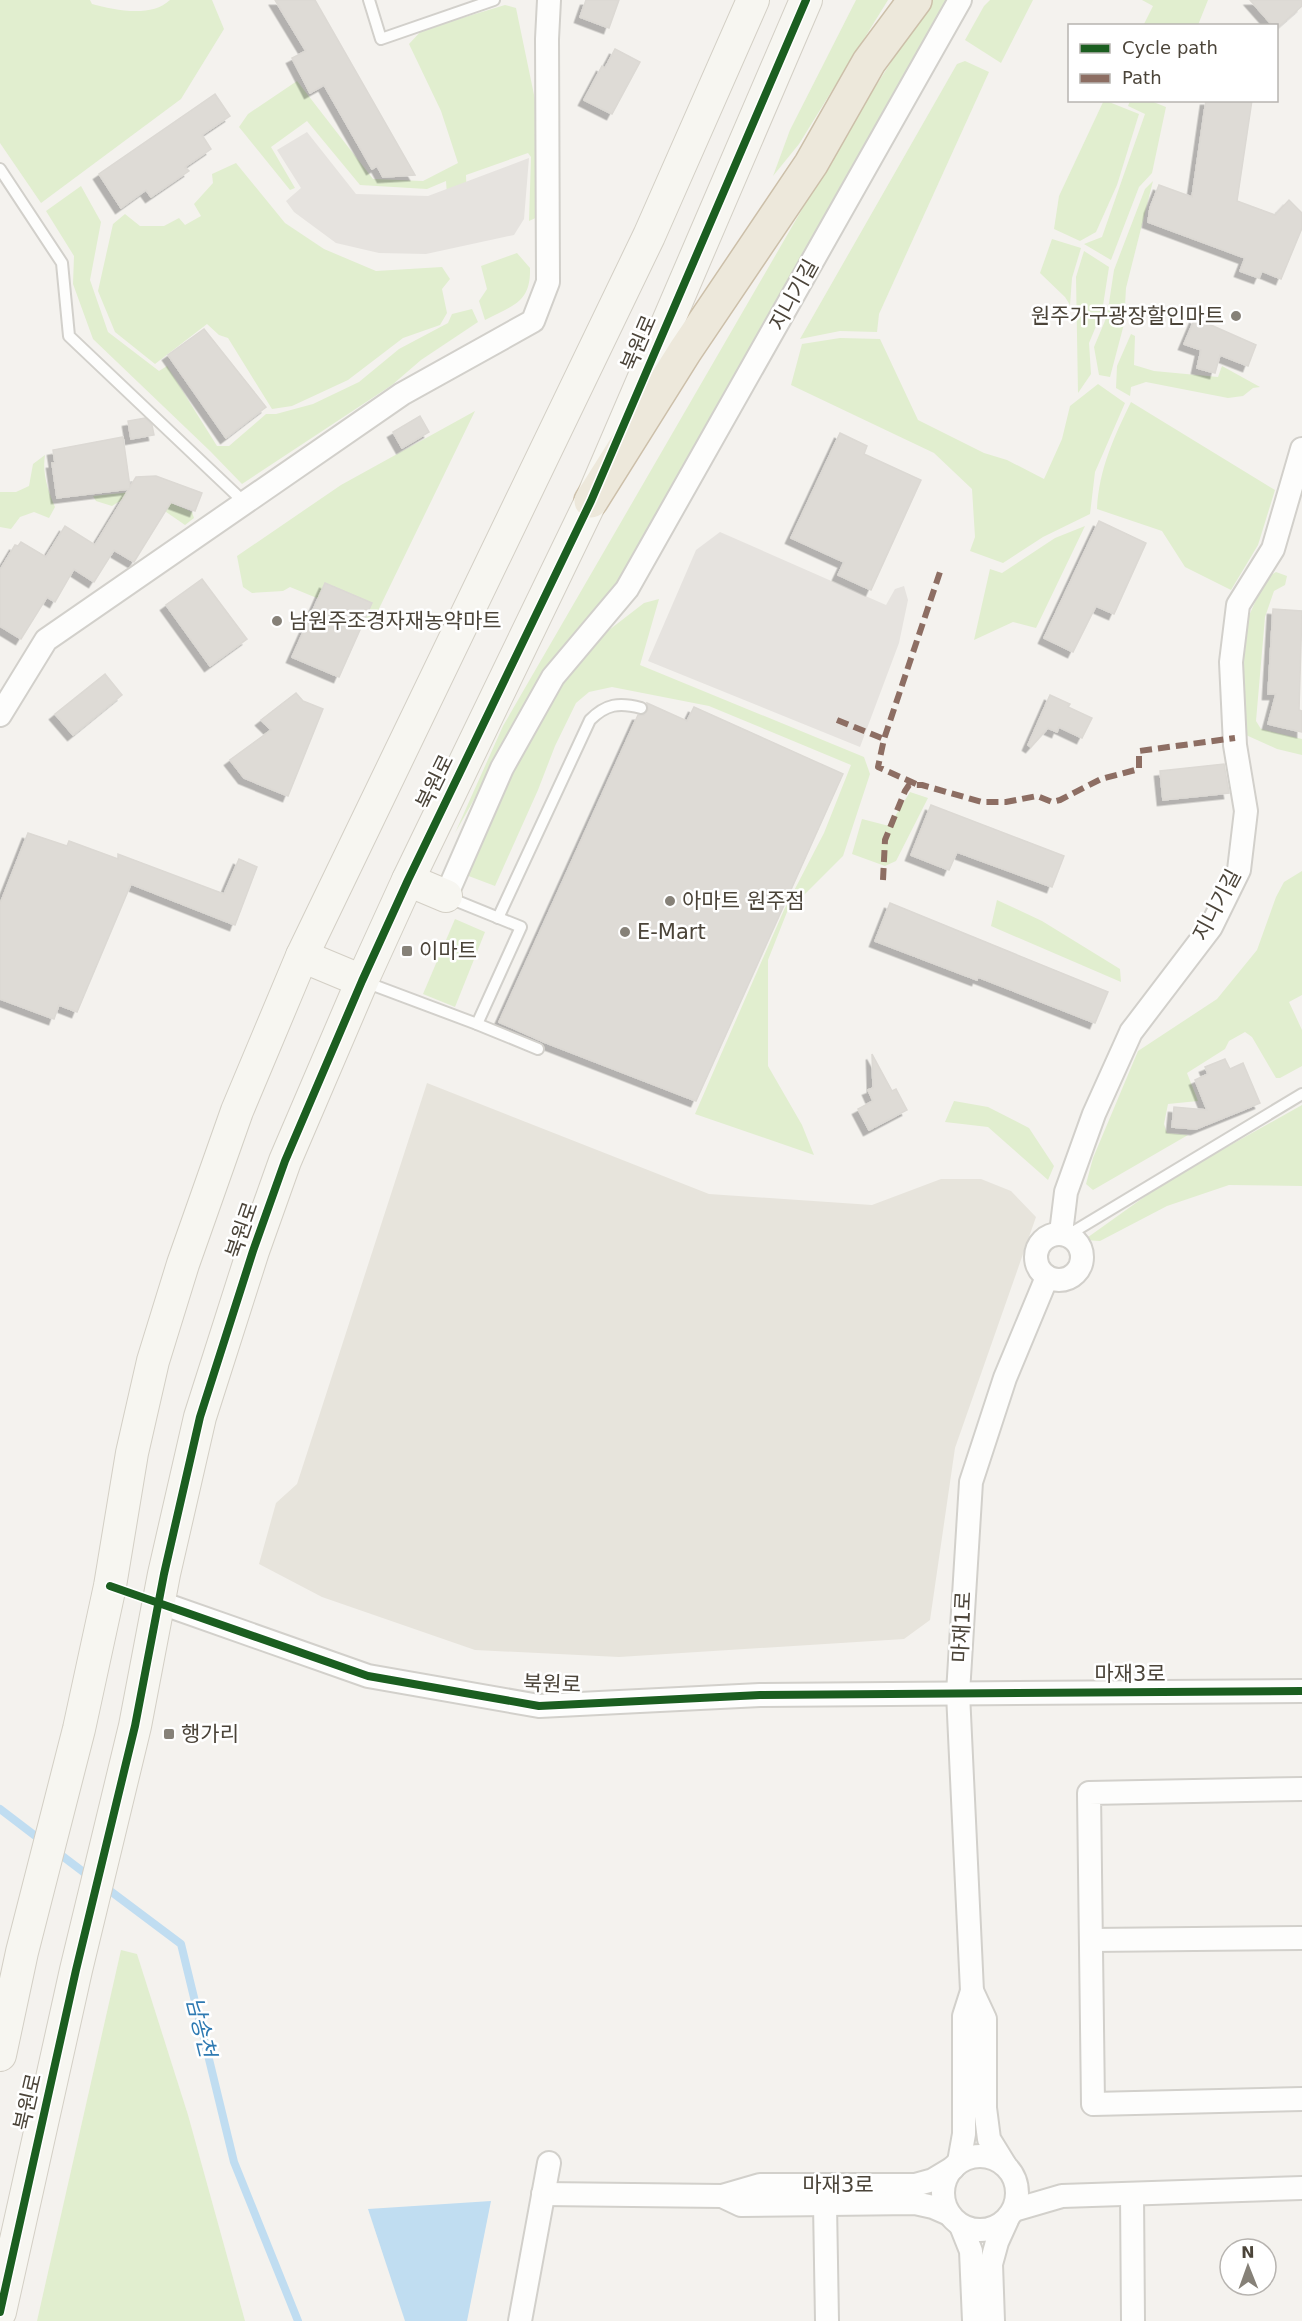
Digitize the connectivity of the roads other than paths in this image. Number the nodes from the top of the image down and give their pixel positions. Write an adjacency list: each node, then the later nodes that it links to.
1 (369, 0): 2 (lane)
2 (494, 0)
3 (549, 0): 11 (street)
4 (753, 0): 17 (street, 북원로)
5 (806, 0): 10 (street, 북원로)
6 (915, 0): 10 (highway)
7 (960, 0): 15 (street, 지니기길)
8 (0, 169): 11 (lane)
9 (1302, 449): 22 (street, 지니기길)
10 (591, 501): 14 (street, 북원로)
11 (245, 503): 13 (street)
12 (641, 708): 16 (lane)
13 (0, 715)
14 (408, 880): 15 (street); 18 (street, 북원로)
15 (446, 897): 16 (lane)
16 (498, 918): 19 (lane)
17 (302, 956): 18 (street); 24 (street, 북원로)
18 (362, 981): 19 (lane); 25 (street, 북원로)
19 (477, 1024): 20 (lane)
20 (538, 1049)
21 (1302, 1094): 22 (lane)
22 (1064, 1234): 23 (street); 23 (street)
23 (1047, 1277): 27 (street, 마재1로)
24 (110, 1586): 25 (street); 32 (street, 북원로)
25 (158, 1602): 27 (street, 북원로); 45 (street, 북원로)
26 (1302, 1691): 27 (street, 마재3로)
27 (958, 1693): 31 (street, 마재1로)
28 (1302, 1788): 30 (street)
29 (1302, 1938): 30 (street)
30 (1091, 1940): 33 (street)
31 (972, 1991): 35 (street); 36 (street)
32 (0, 2055)
33 (1302, 2099)
34 (549, 2163): 38 (street)
35 (956, 2165): 36 (street); 40 (street, 마재3로); 44 (street)
36 (1009, 2170): 41 (street); 43 (street)
37 (1302, 2188): 39 (street)
38 (543, 2194): 40 (street, 마재3로); 46 (street)
39 (1132, 2194): 41 (street); 50 (street)
40 (722, 2196): 42 (street, 마재3로)
41 (1062, 2196): 43 (street)
42 (825, 2204): 44 (street, 마재3로); 47 (street, 마재3로)
43 (1010, 2215): 44 (street); 49 (street)
44 (955, 2220): 48 (street)
45 (0, 2312)
46 (520, 2321)
47 (827, 2321)
48 (974, 2321)
49 (993, 2321)
50 (1133, 2321)

